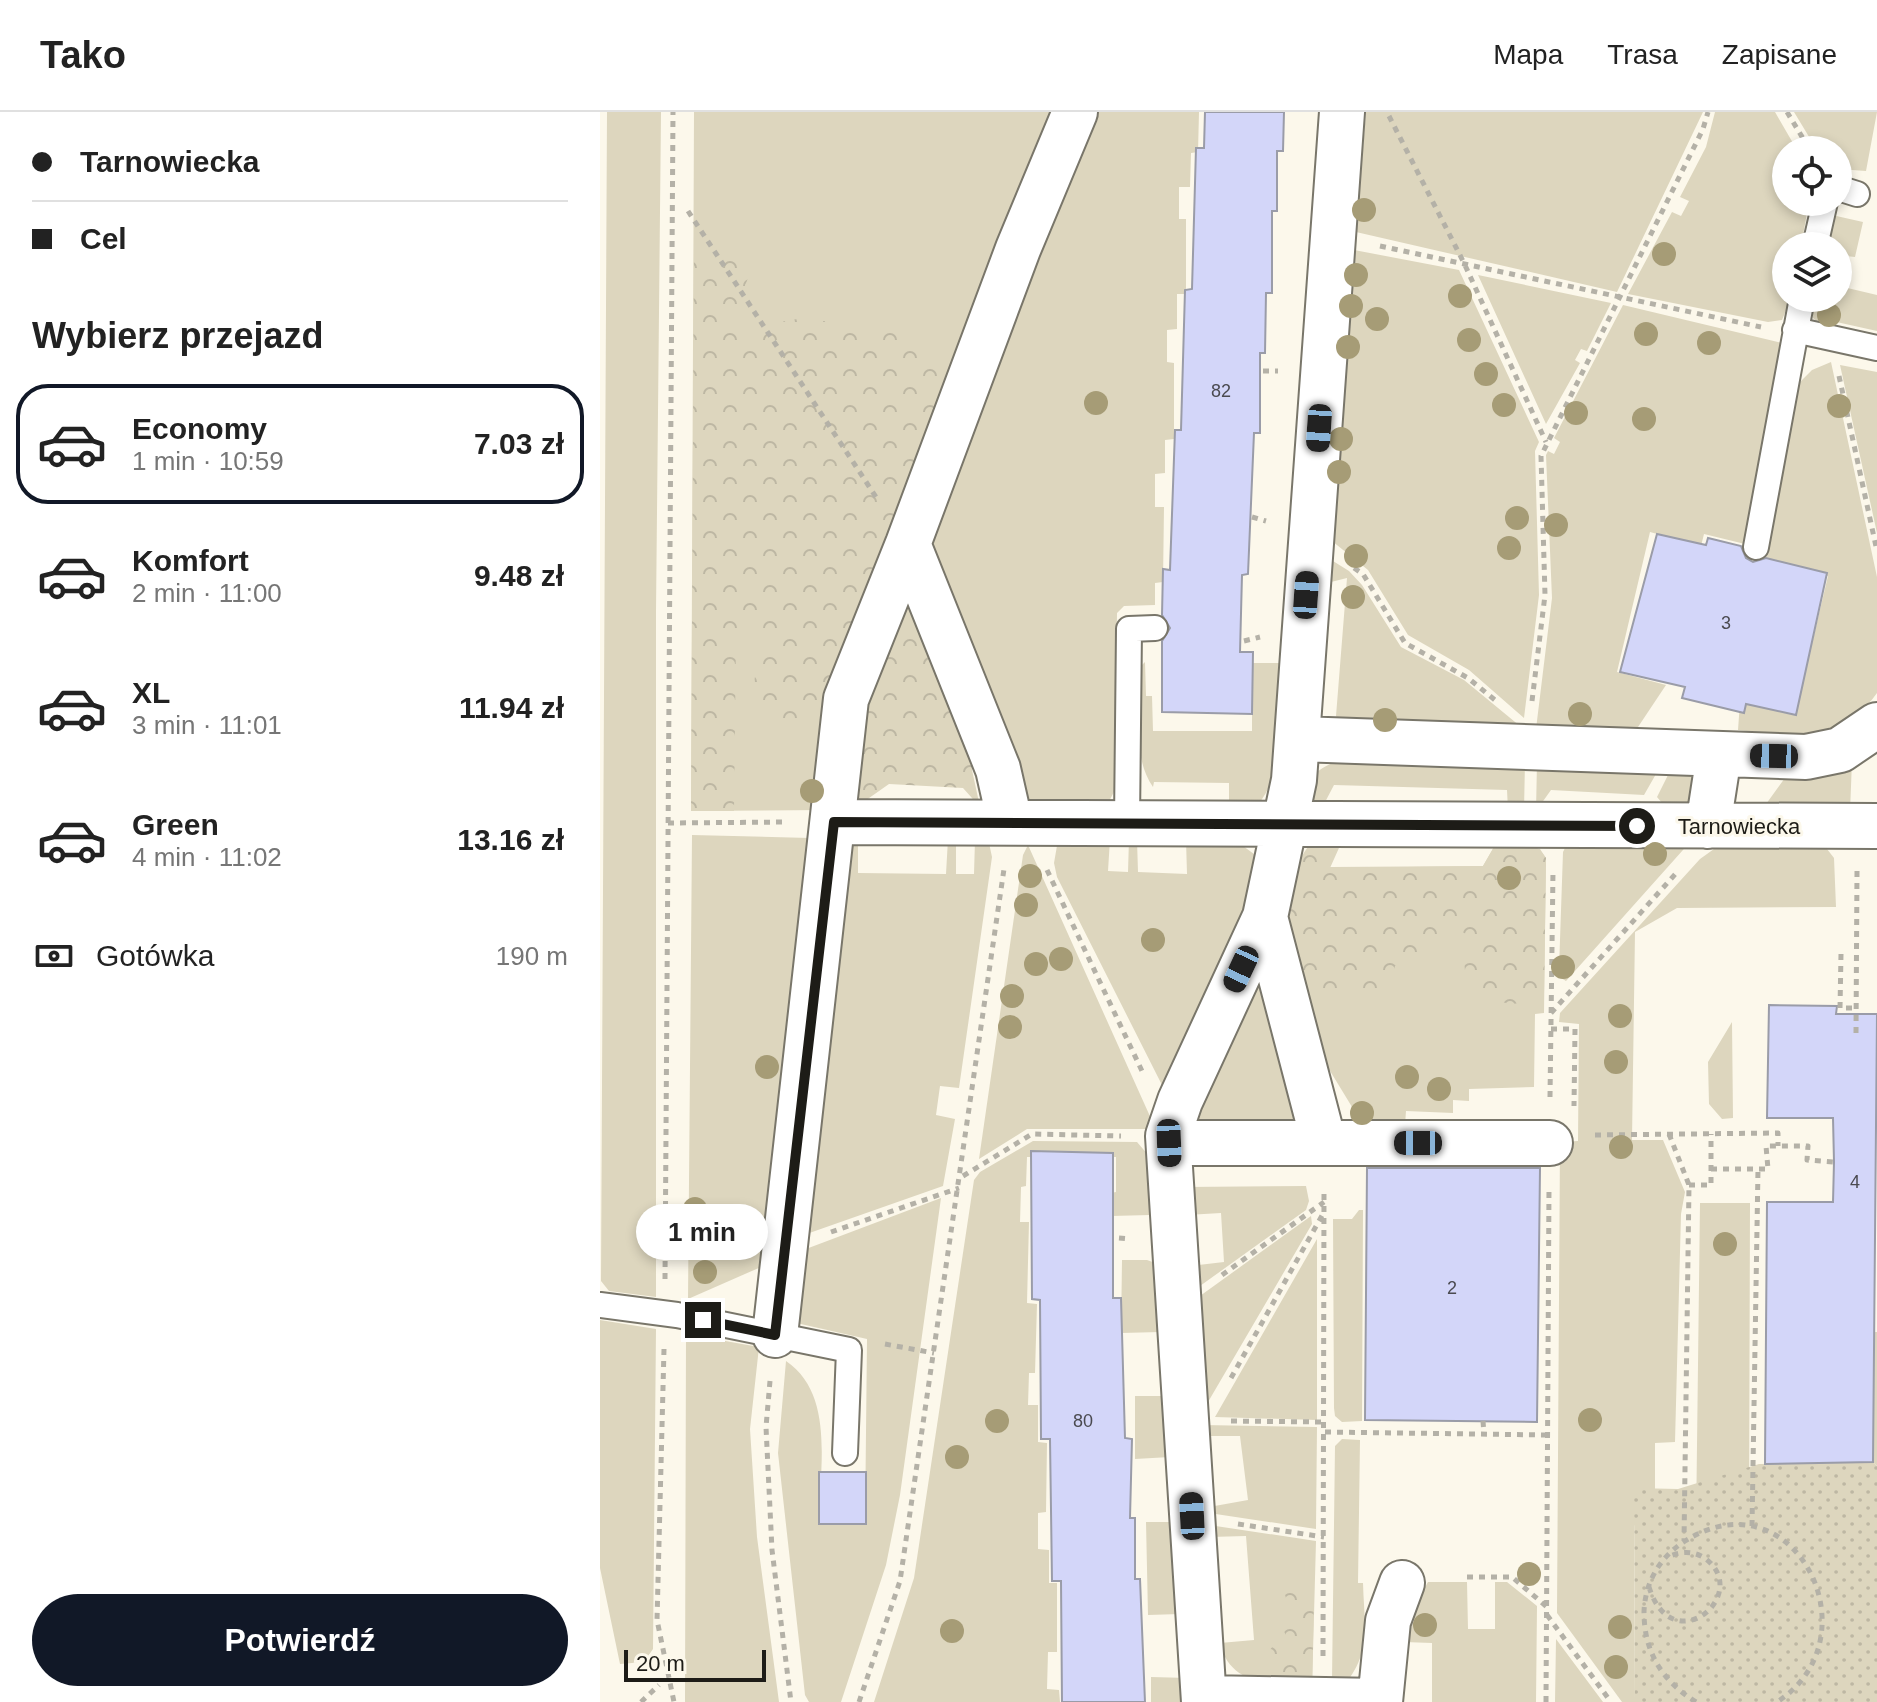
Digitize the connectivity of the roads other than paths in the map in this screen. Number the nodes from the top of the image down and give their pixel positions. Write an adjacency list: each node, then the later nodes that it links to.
1 (1075, 112): 6 (street)
2 (1342, 112): 10 (street)
3 (1799, 312): 4 (lane)
4 (1794, 332): 5 (lane); 7 (lane)
5 (1877, 348)
6 (908, 544): 12 (street); 13 (street)
7 (1756, 547)
8 (1155, 628): 14 (lane)
9 (1877, 725): 11 (street)
10 (1299, 739): 11 (street); 15 (street)
11 (1719, 755): 16 (street)
12 (834, 822): 13 (street, Tarnowiecka); 23 (street)
13 (1017, 822): 14 (street, Tarnowiecka)
14 (1127, 822): 15 (street, Tarnowiecka)
15 (1286, 823): 16 (street, Tarnowiecka); 18 (street)
16 (1708, 826): 17 (street, Tarnowiecka)
17 (1867, 826)
18 (1265, 917): 20 (street); 21 (street)
19 (1558, 1138): 21 (street)
20 (1169, 1139): 21 (street); 26 (street)
21 (1324, 1143)
22 (600, 1305): 23 (lane)
23 (775, 1335): 24 (lane)
24 (845, 1453)
25 (1402, 1583): 27 (street)
26 (1204, 1700): 27 (street)
27 (1380, 1702)

